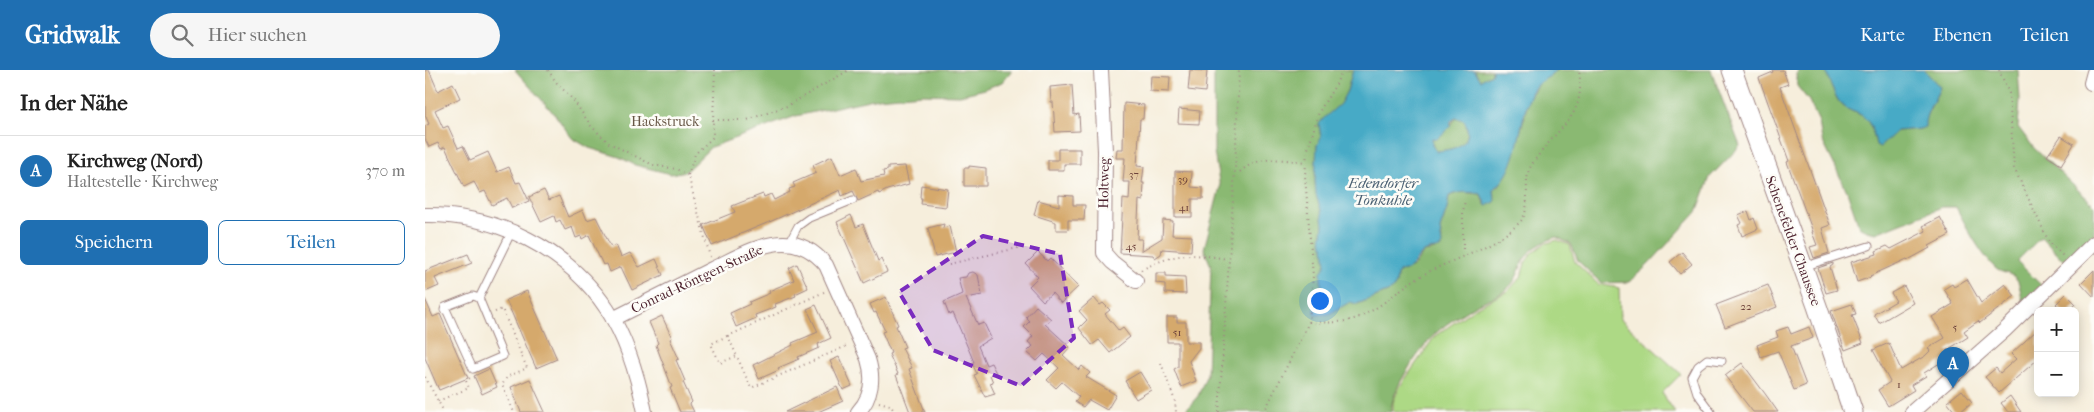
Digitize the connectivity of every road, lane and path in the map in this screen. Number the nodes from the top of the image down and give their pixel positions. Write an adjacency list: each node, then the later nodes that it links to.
1 (548, 70): 13 (path)
2 (715, 70): 10 (path)
3 (849, 70): 10 (path)
4 (1101, 70): 28 (street, Holtweg)
5 (1239, 70): 23 (path)
6 (1342, 70): 11 (path)
7 (1579, 70): 22 (path)
8 (1731, 70): 26 (street, Schenefelder Chaussee)
9 (1999, 70): 25 (path)
10 (713, 120): 13 (path)
11 (1306, 162): 12 (path); 32 (path)
12 (1240, 172)
13 (688, 175): 27 (path)
14 (853, 200): 18 (lane)
15 (1465, 200): 22 (path)
16 (425, 215): 17 (street)
17 (512, 231): 30 (lane); 31 (street)
18 (789, 243): 27 (street, Conrad-Röntgen-Straße); 29 (street)
19 (2094, 243): 25 (street)
20 (1869, 246): 26 (lane)
21 (1022, 247): 24 (path)
22 (1463, 254): 32 (path)
23 (1228, 259): 28 (path); 47 (path)
24 (949, 264)
25 (2071, 264): 51 (street)
26 (1803, 267): 50 (street, Schenefelder Chaussee)
27 (713, 269): 31 (street, Conrad-Röntgen-Straße)
28 (1133, 279)
29 (836, 286): 33 (path); 34 (street)
30 (479, 298): 38 (lane); 38 (lane)
31 (613, 320): 43 (street)
32 (1309, 322): 48 (path)
33 (727, 336): 35 (path); 35 (path)
34 (860, 340): 35 (path); 44 (street)
35 (737, 356)
36 (1722, 361): 49 (lane)
37 (1161, 363): 46 (path)
38 (473, 369): 40 (path)
39 (425, 378): 40 (path)
40 (438, 402): 42 (path)
41 (883, 403): 45 (path)
42 (444, 412)
43 (645, 412)
44 (858, 412)
45 (895, 412)
46 (1176, 412)
47 (1219, 412)
48 (1263, 412)
49 (1711, 412)
50 (1853, 412)
51 (1912, 412)

